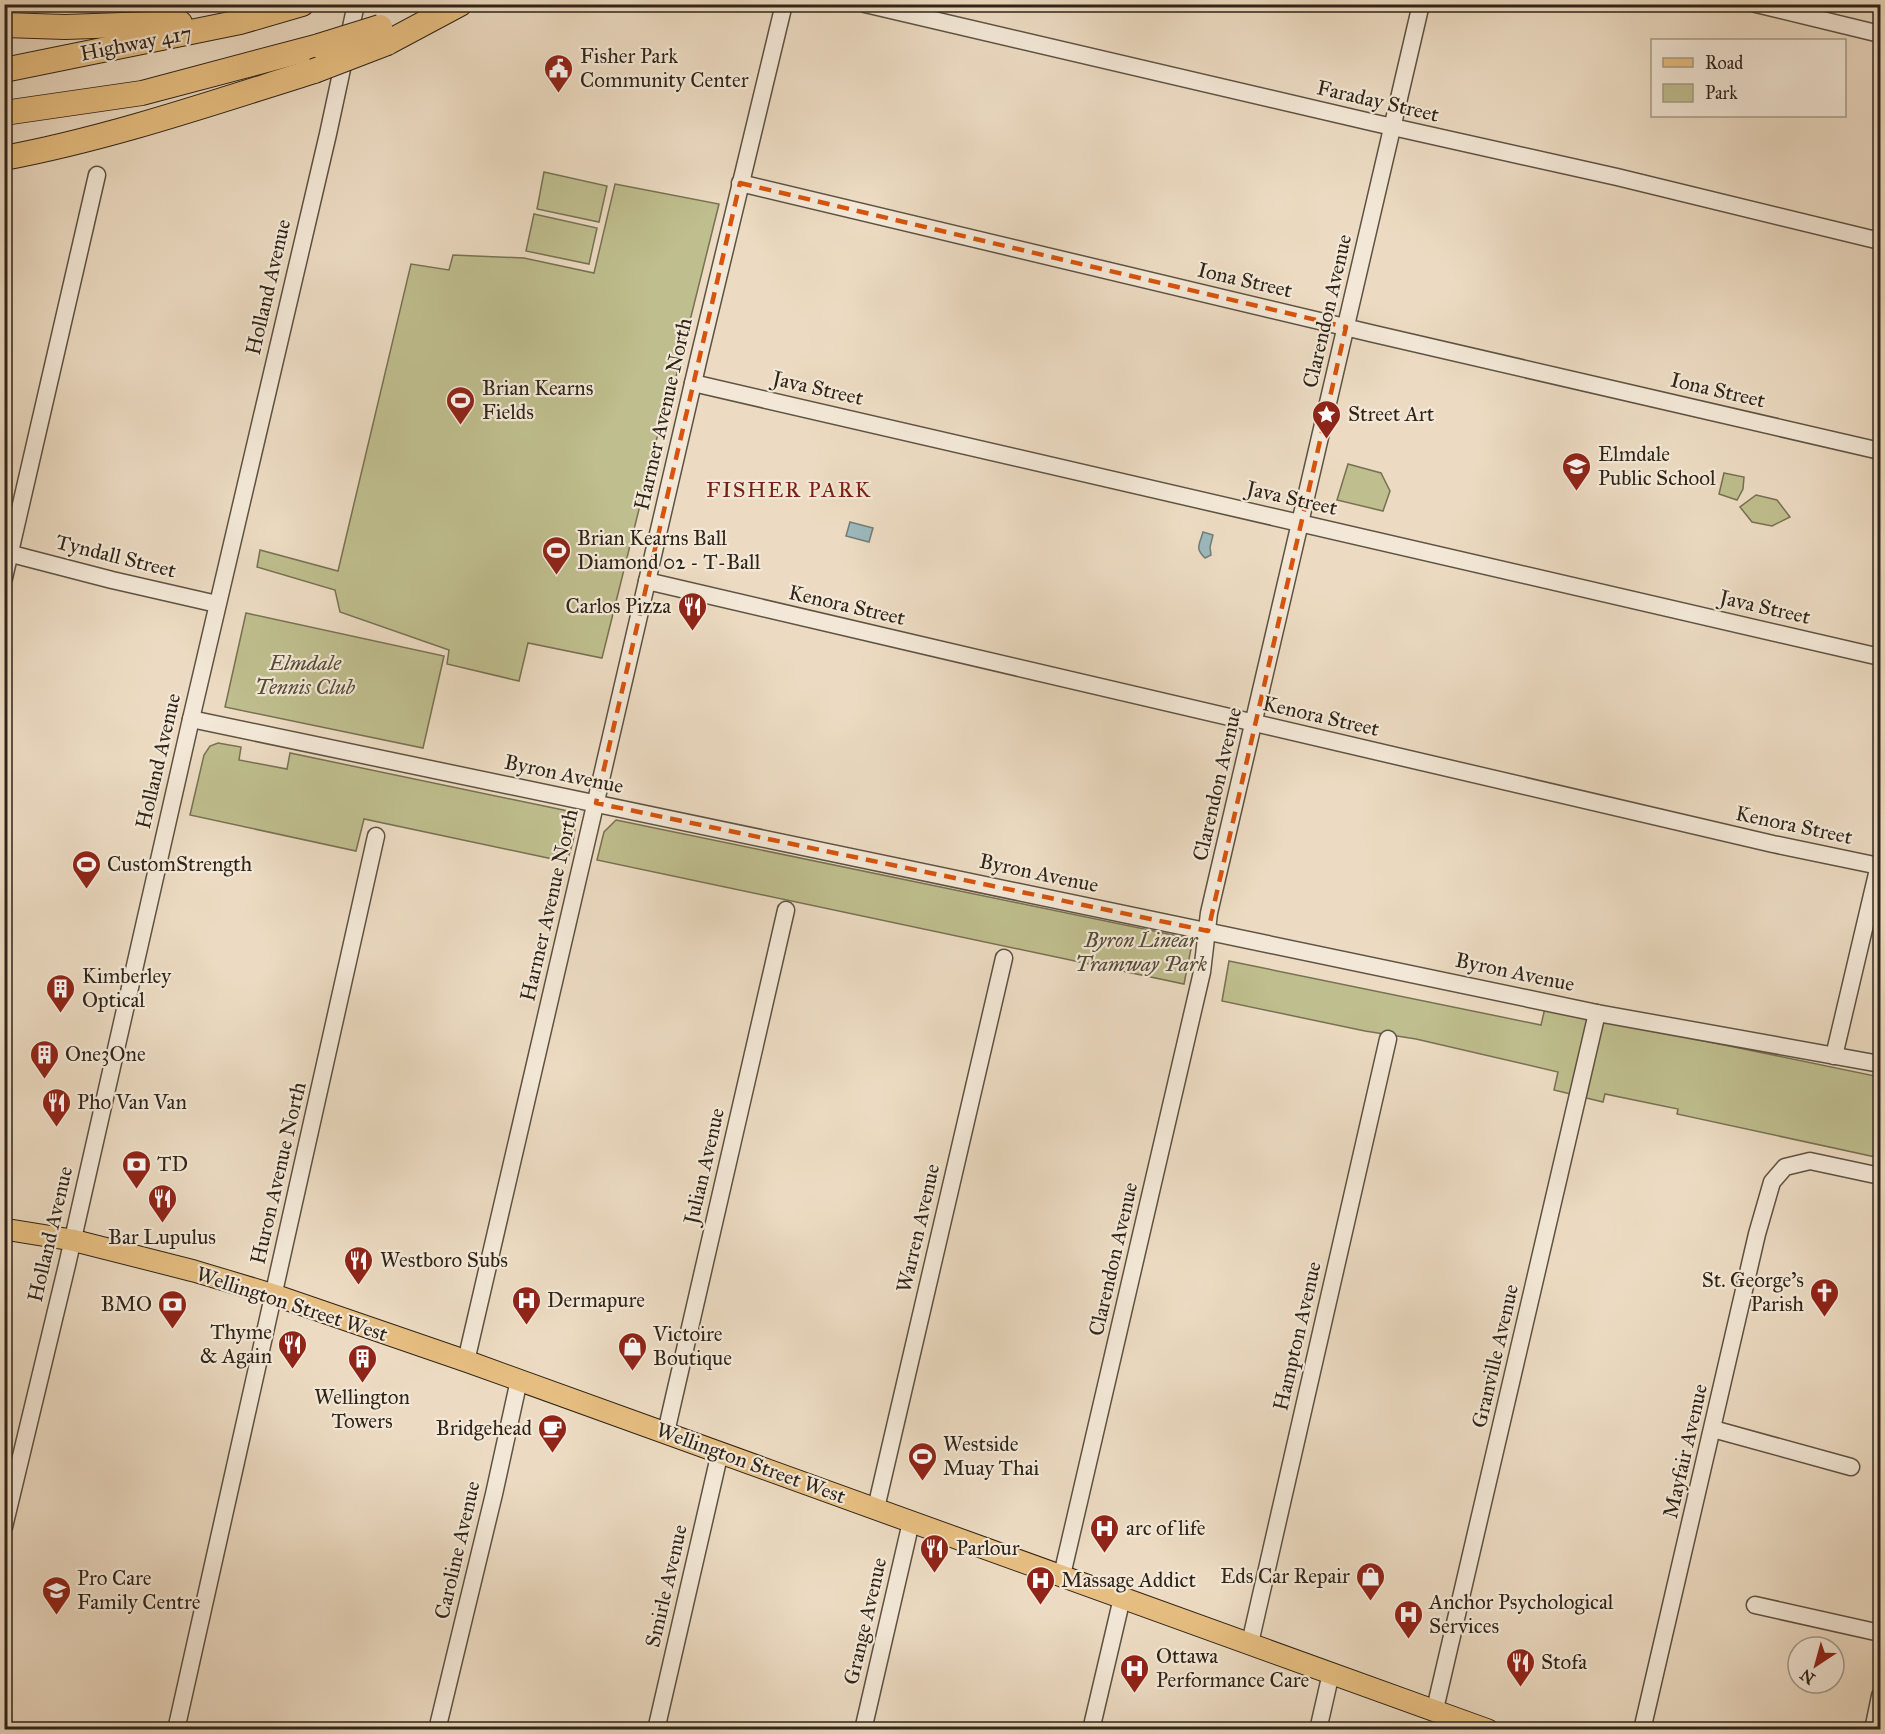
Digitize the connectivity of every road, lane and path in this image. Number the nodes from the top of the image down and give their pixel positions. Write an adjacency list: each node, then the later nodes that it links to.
1 (302, 4): 9 (highway, Highway 417)
2 (356, 4): 27 (street, Holland Avenue)
3 (434, 4): 12 (highway)
4 (460, 4): 12 (highway)
5 (784, 4): 18 (street, Harmer Avenue North)
6 (865, 4): 15 (street, Faraday Street)
7 (1421, 4): 15 (street, Clarendon Avenue)
8 (1756, 4): 11 (street)
9 (240, 22): 10 (highway); 13 (highway, Highway 417)
10 (4, 25)
11 (1881, 34)
12 (383, 35): 14 (highway, bridge); 16 (highway, bridge)
13 (4, 70)
14 (4, 113)
15 (1393, 127): 19 (street, Faraday Street); 20 (street, Clarendon Avenue)
16 (4, 158)
17 (97, 175): 24 (street)
18 (740, 183): 20 (street, Iona Street); 21 (street, Harmer Avenue North)
19 (1881, 241)
20 (1346, 327): 22 (street, Iona Street); 23 (street, Clarendon Avenue)
21 (693, 382): 23 (street, Java Street); 26 (street, Harmer Avenue North)
22 (1881, 451)
23 (1301, 523): 28 (street, Java Street); 30 (street, Clarendon Avenue)
24 (7, 553): 25 (street); 27 (street, Tyndall Street)
25 (4, 578)
26 (647, 581): 30 (street, Kenora Street); 31 (street, Harmer Avenue North)
27 (217, 604): 29 (street, Holland Avenue)
28 (1881, 657)
29 (190, 719): 31 (street, Byron Avenue); 43 (street, Holland Avenue)
30 (1255, 723): 33 (street, Kenora Street); 35 (street, Clarendon Avenue)
31 (597, 804): 35 (street, Byron Avenue); 45 (street, Harmer Avenue North)
32 (376, 836): 44 (street, Huron Avenue North)
33 (1880, 863): 39 (street)
34 (786, 910): 48 (street, Julian Avenue)
35 (1208, 931): 37 (street, Byron Avenue); 54 (street, Clarendon Avenue)
36 (1004, 958): 51 (street, Warren Avenue)
37 (1597, 1013): 39 (street, Byron Avenue); 61 (street, Granville Avenue)
38 (1388, 1039): 58 (street, Hampton Avenue)
39 (1834, 1056): 40 (street, Byron Avenue)
40 (1881, 1065)
41 (1881, 1176): 47 (street, Mayfair Avenue)
42 (4, 1229): 43 (main road, Wellington Street West)
43 (72, 1240): 44 (main road, Wellington Street West); 53 (street, Holland Avenue)
44 (274, 1295): 45 (main road, Wellington Street West); 62 (street, Huron Avenue North)
45 (466, 1361): 46 (main road, Wellington Street West)
46 (519, 1380): 48 (main road, Wellington Street West); 63 (street, Caroline Avenue)
47 (1713, 1429): 50 (street); 69 (street, Mayfair Avenue)
48 (666, 1432): 49 (main road, Wellington Street West)
49 (720, 1452): 51 (main road, Wellington Street West); 64 (street, Smirle Avenue)
50 (1851, 1467)
51 (876, 1508): 52 (main road, Wellington Street West)
52 (911, 1522): 54 (main road, Wellington Street West); 65 (street, Grange Avenue)
53 (4, 1527)
54 (1062, 1575): 55 (main road, Wellington Street West)
55 (1122, 1598): 58 (main road, Wellington Street West); 66 (street)
56 (1755, 1605): 57 (street)
57 (1881, 1633)
58 (1250, 1643): 59 (main road, Wellington Street West)
59 (1331, 1673): 61 (main road, Wellington Street West); 67 (street)
60 (1881, 1696): 70 (street)
61 (1435, 1709): 68 (main road, Wellington Street West)
62 (176, 1730)
63 (437, 1730)
64 (656, 1730)
65 (863, 1730)
66 (1091, 1730)
67 (1318, 1730)
68 (1488, 1730)
69 (1642, 1730)
70 (1873, 1730)

